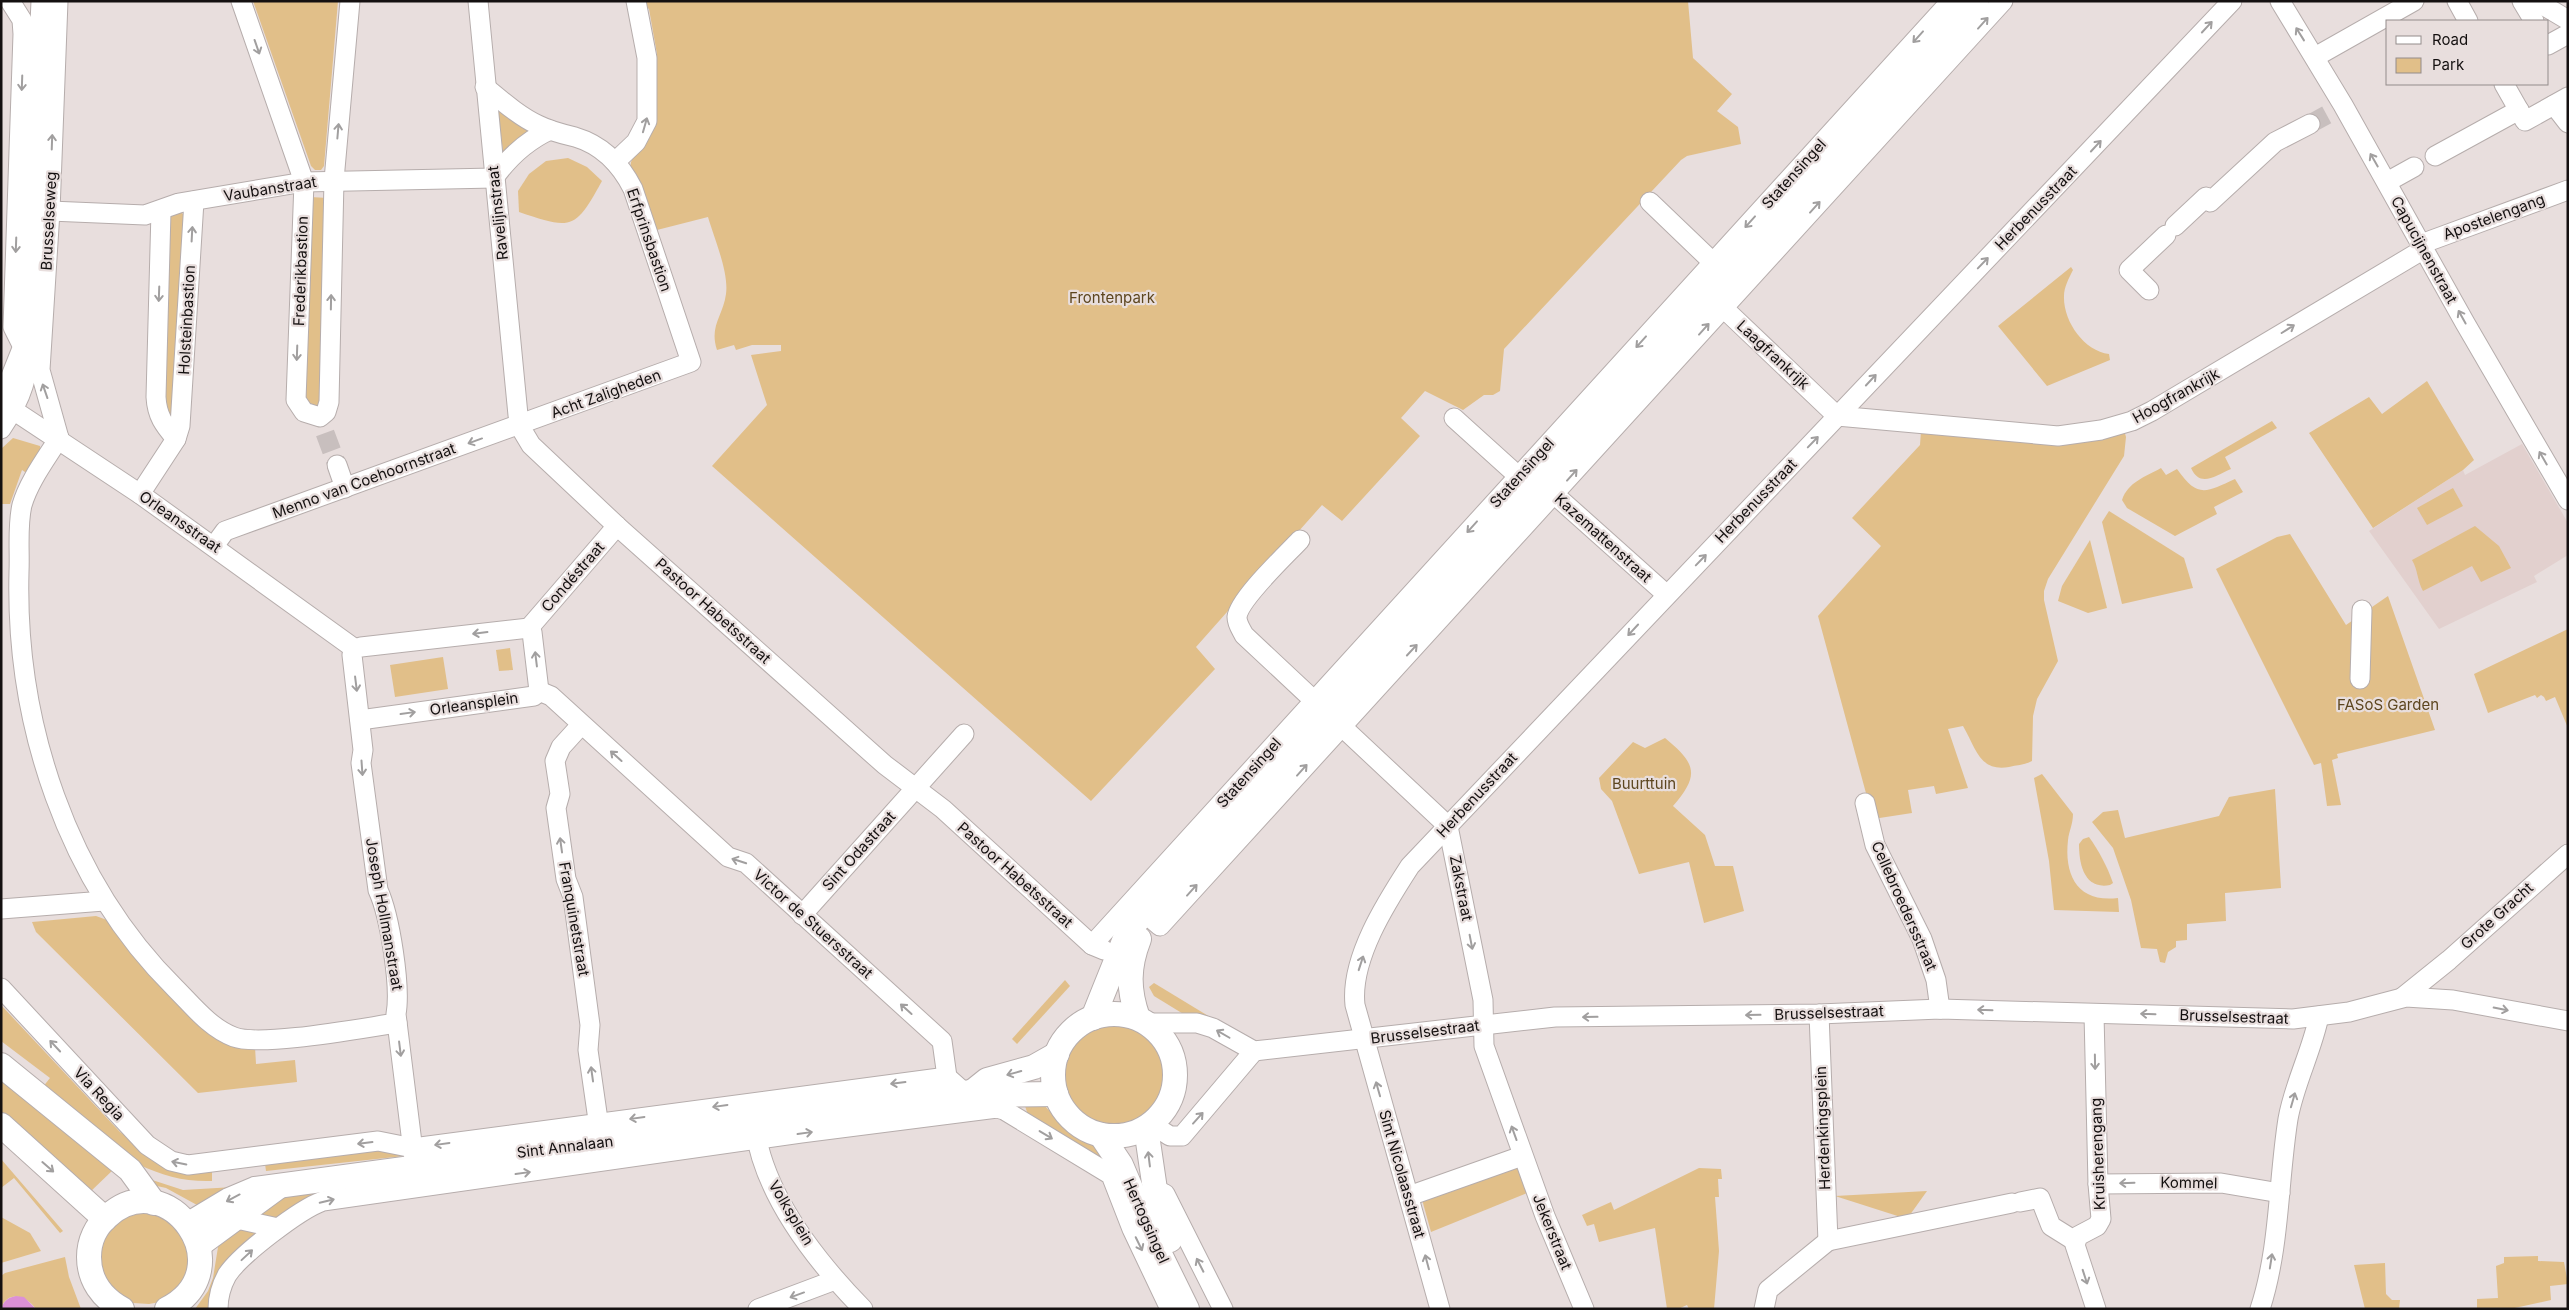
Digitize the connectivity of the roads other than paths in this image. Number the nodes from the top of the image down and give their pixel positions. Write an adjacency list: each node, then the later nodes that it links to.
1 (10, 1): 48 (street, Brusselseweg, one-way to 48)
2 (41, 1): 48 (street, Brusselseweg)
3 (58, 1): 43 (street, Brusselseweg, one-way to 3)
4 (241, 1): 37 (street, Frederikbastion, one-way to 37)
5 (350, 1): 36 (street, Frederikbastion, one-way to 5)
6 (478, 1): 26 (street, Ravelijnstraat)
7 (636, 1): 33 (street, one-way to 7)
8 (1951, 1): 45 (street, Statensingel, one-way to 45)
9 (1977, 1): 45 (main road, Statensingel)
10 (2003, 1): 47 (street, Statensingel, one-way to 10)
11 (2232, 1): 51 (street, Herbenusstraat, one-way to 11)
12 (2280, 1): 24 (street, Capucijnenstraat, one-way to 12)
13 (2414, 1): 24 (street)
14 (2457, 1): 19 (street)
15 (2522, 1): 20 (street)
16 (2536, 1): 21 (street)
17 (2565, 1): 18 (street)
18 (2568, 6)
19 (2467, 20)
20 (2533, 20)
21 (2568, 20)
22 (2568, 34): 23 (street)
23 (2549, 44)
24 (2315, 57): 38 (street, Capucijnenstraat, one-way to 24)
25 (2505, 85): 28 (street)
26 (485, 87): 31 (street, Erfprinsbastion); 35 (street, Ravelijnstraat)
27 (2561, 101): 28 (street); 29 (street)
28 (2519, 110): 32 (street)
29 (2568, 123)
30 (2310, 124): 46 (street)
31 (550, 130): 33 (street, Erfprinsbastion); 35 (street)
32 (2435, 156)
33 (615, 162): 49 (street, Erfprinsbastion)
34 (2414, 167): 38 (street)
35 (494, 178): 36 (street, Vaubanstraat); 53 (street, Ravelijnstraat)
36 (334, 180): 37 (street, Vaubanstraat); 37 (street, Frederikbastion, one-way to 36)
37 (304, 182): 40 (street, Vaubanstraat)
38 (2387, 182): 44 (street, Capucijnenstraat)
39 (2568, 190): 44 (street, Apostelengang)
40 (194, 201): 42 (street, Vaubanstraat); 56 (street, Holsteinbastion, one-way to 40)
41 (1650, 202): 45 (street)
42 (161, 211): 43 (street, Vaubanstraat); 56 (street, Holsteinbastion, one-way to 56)
43 (50, 212): 55 (street, Brusselseweg, one-way to 43)
44 (2422, 246): 51 (street, Hoogfrankrijk, one-way to 44); 61 (street, Capucijnenstraat, one-way to 44)
45 (1720, 269): 47 (main road, Statensingel); 58 (street, Statensingel, one-way to 58)
46 (2149, 290)
47 (1716, 302): 51 (street, Laagfrankrijk); 58 (main road, Statensingel)
48 (24, 343): 50 (street, Brusselseweg)
49 (691, 362): 53 (street, Acht Zaligheden)
50 (5, 404): 54 (street, Brusselseweg); 55 (street, Orleansstraat)
51 (1838, 416): 65 (street, Herbenusstraat, one-way to 51)
52 (1454, 418): 58 (street, Kazemattenstraat)
53 (520, 425): 59 (street, Menno van Coehoornstraat, one-way to 59); 62 (street, Pastoor Habetsstraat)
54 (1, 429)
55 (59, 438): 60 (street, Orleansstraat); 79 (street)
56 (176, 439): 60 (street, Holsteinbastion)
57 (337, 465): 59 (street)
58 (1536, 485): 65 (street, Kazemattenstraat); 71 (main road, Statensingel)
59 (345, 488): 64 (street, Menno van Coehoornstraat)
60 (140, 494): 64 (street, Orleansstraat)
61 (2568, 500)
62 (617, 526): 67 (street, Condéstraat); 75 (street, Pastoor Habetsstraat)
63 (1300, 540): 71 (street)
64 (214, 546): 68 (street, Orleansstraat)
65 (1667, 595): 77 (street, Herbenusstraat, one-way to 77)
66 (2362, 610): 69 (street)
67 (529, 628): 68 (street, one-way to 68); 70 (street, Orleansplein, one-way to 67)
68 (355, 649): 72 (street, one-way to 72)
69 (2360, 679)
70 (539, 691): 72 (street, Orleansplein, one-way to 70); 73 (street, Victor de Stuersstraat)
71 (1328, 713): 77 (street); 81 (main road, Statensingel); 83 (street, Statensingel)
72 (360, 720): 95 (street, Joseph Hollmanstraat, one-way to 95)
73 (581, 725): 82 (street, Victor de Stuersstraat, one-way to 73); 108 (street, Franquinetstraat, one-way to 73)
74 (964, 734): 75 (street)
75 (915, 788): 82 (street, Sint Odastraat); 83 (street, Pastoor Habetsstraat)
76 (1865, 803): 88 (street, Cellebroedersstraat)
77 (1448, 826): 96 (street, Zakstraat, one-way to 96); 98 (street, Herbenusstraat, one-way to 77)
78 (2568, 854): 85 (street, Grote Gracht)
79 (104, 901): 80 (street); 95 (street)
80 (1, 909)
81 (1145, 913): 84 (main road, Statensingel); 93 (main road)
82 (802, 914): 102 (street, Victor de Stuersstraat, one-way to 82)
83 (1092, 945): 84 (street, Pastoor Habetsstraat)
84 (1117, 955): 92 (main road, Statensingel)
85 (2427, 979): 87 (street, Brusselsestraat)
86 (1, 988): 111 (street, Via Regia, one-way to 86)
87 (2403, 997): 91 (street, Brusselsestraat); 94 (street, Brusselsestraat, one-way to 94)
88 (1940, 1009): 89 (street, Brusselsestraat); 90 (street, Brusselsestraat, one-way to 88)
89 (1819, 1014): 96 (street, Brusselsestraat, one-way to 96); 122 (street, Herdenkingsplein)
90 (2094, 1014): 91 (street, Brusselsestraat, one-way to 90); 112 (street, Kruisherengang, one-way to 112)
91 (2318, 1016): 114 (street, one-way to 91)
92 (1093, 1018): 93 (main road); 100 (main road)
93 (1142, 1021): 99 (street, one-way to 93); 106 (main road)
94 (2567, 1021): 97 (street)
95 (397, 1023): 110 (street, Joseph Hollmanstraat, one-way to 110)
96 (1482, 1025): 98 (street, Brusselsestraat); 109 (street, Jekerstraat, one-way to 96)
97 (2568, 1027)
98 (1364, 1039): 99 (street, Brusselsestraat); 116 (street, Sint Nicolaasstraat, one-way to 98)
99 (1254, 1052): 106 (street, one-way to 99)
100 (1057, 1054): 102 (main road, Sint Annalaan, one-way to 102); 103 (main road)
101 (1, 1065): 117 (main road)
102 (957, 1094): 103 (main road, Sint Annalaan); 104 (main road, Sint Annalaan); 115 (street, Sint Annalaan, one-way to 115)
103 (1056, 1094): 107 (main road)
104 (754, 1121): 108 (main road, Sint Annalaan); 124 (street, Volksplein)
105 (1, 1125): 118 (main road, one-way to 118)
106 (1148, 1126): 107 (main road); 115 (main road, Hertogsingel, one-way to 106)
107 (1101, 1135): 115 (main road, Hertogsingel)
108 (601, 1142): 110 (main road, Sint Annalaan); 120 (street, Sint Annalaan, one-way to 108)
109 (1522, 1156): 116 (street); 135 (street, Jekerstraat)
110 (414, 1157): 111 (street, Sint Annalaan, one-way to 111); 113 (main road, Sint Annalaan)
111 (215, 1163)
112 (2098, 1184): 114 (street, Kommel, one-way to 112); 123 (street, Kruisherengang)
113 (279, 1187): 119 (main road, Sint Annalaan); 121 (main road, one-way to 121)
114 (2280, 1193): 138 (street, one-way to 114)
115 (1136, 1194): 130 (street, Hertogsingel, one-way to 130); 131 (main road, Hertogsingel); 132 (main road, Hertogsingel); 133 (street, Hertogsingel, one-way to 115)
116 (1408, 1196): 134 (street, Sint Nicolaasstraat, one-way to 116)
117 (154, 1203): 118 (main road); 121 (main road)
118 (105, 1218): 125 (main road)
119 (237, 1219): 120 (street); 121 (main road, Sint Annalaan)
120 (281, 1226): 127 (street, Sint Annalaan, one-way to 120)
121 (194, 1234): 126 (main road)
122 (1828, 1241): 123 (street); 136 (street)
123 (2075, 1241): 137 (street, one-way to 137)
124 (835, 1280): 128 (street, one-way to 128); 129 (street, Volksplein)
125 (122, 1309)
126 (167, 1309)
127 (218, 1309)
128 (758, 1309)
129 (864, 1309)
130 (1170, 1309)
131 (1187, 1309)
132 (1204, 1309)
133 (1222, 1309)
134 (1440, 1309)
135 (1584, 1309)
136 (1764, 1309)
137 (2096, 1309)
138 (2260, 1309)

